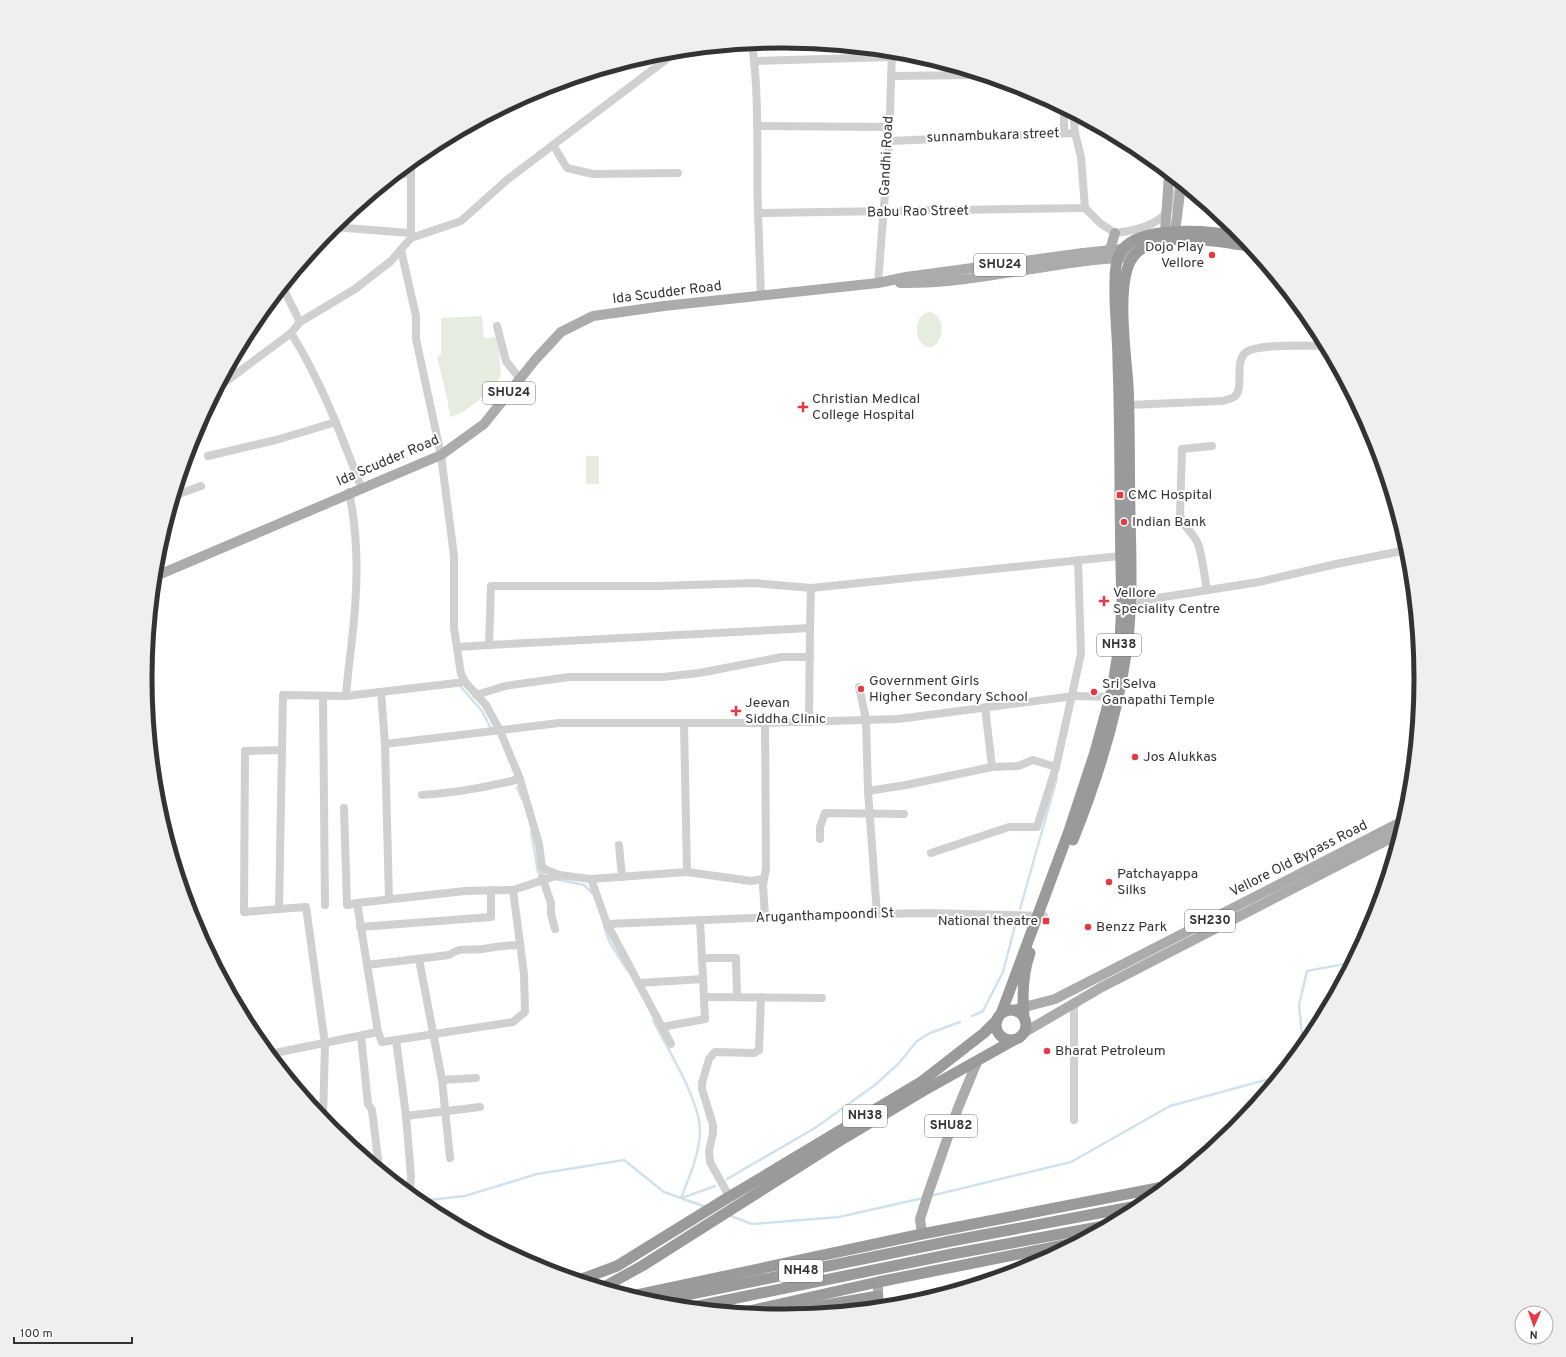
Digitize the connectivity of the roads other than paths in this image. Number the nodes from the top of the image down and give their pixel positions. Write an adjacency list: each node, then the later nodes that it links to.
1 (753, 49): 5 (street)
2 (879, 55): 5 (street)
3 (892, 58): 7 (street, Gandhi Road)
4 (667, 59): 15 (street)
5 (754, 60): 10 (street)
6 (966, 75): 7 (street)
7 (891, 76): 11 (street, Gandhi Road)
8 (1064, 114): 12 (street)
9 (1077, 121): 13 (street, sunnambukara street)
10 (757, 126): 11 (street); 25 (street)
11 (889, 127): 14 (street, Gandhi Road)
12 (1064, 133): 13 (street, sunnambukara street); 14 (street, sunnambukara street)
13 (1075, 133): 23 (street)
14 (889, 141): 26 (street, Gandhi Road)
15 (553, 145): 17 (street); 31 (street)
16 (411, 170): 19 (street)
17 (678, 173)
18 (405, 174): 19 (street)
19 (411, 174): 31 (street)
20 (1169, 179): 24 (main road)
21 (1179, 188): 24 (street)
22 (1180, 189): 28 (main road)
23 (1085, 208): 26 (street, Babu Rao Street); 29 (street)
24 (1167, 212): 28 (main road); 29 (street)
25 (758, 213): 26 (street, Babu Rao Street); 39 (street)
26 (884, 213): 37 (street, Gandhi Road)
27 (342, 228): 31 (street)
28 (1170, 232): 30 (highway); 35 (highway)
29 (1115, 234): 35 (main road)
30 (1230, 234)
31 (411, 235): 34 (street)
32 (1240, 245): 33 (highway)
33 (1141, 247): 35 (main road, SHU24); 36 (highway, NH38)
34 (401, 250): 40 (street); 49 (street)
35 (1114, 254): 36 (main road, SHU24); 37 (main road, SHU24); 56 (highway, NH38)
36 (1133, 257): 46 (highway, NH38)
37 (878, 283): 39 (main road, Ida Scudder Road / SHU24)
38 (285, 292): 40 (street)
39 (761, 296): 45 (main road, Ida Scudder Road / SHU24)
40 (300, 322): 42 (street)
41 (497, 326): 45 (street)
42 (291, 333): 44 (street); 47 (street)
43 (1318, 346): 46 (street)
44 (232, 373)
45 (520, 379): 49 (main road, Ida Scudder Road / SHU24)
46 (1128, 405): 61 (highway, NH38)
47 (336, 422): 50 (street); 52 (street)
48 (1212, 446): 60 (street)
49 (441, 455): 52 (main road, Ida Scudder Road / SHU24); 64 (street)
50 (208, 456)
51 (201, 486): 54 (street)
52 (362, 487): 53 (main road, Ida Scudder Road / SHU24)
53 (349, 492): 58 (main road, Ida Scudder Road / SHU24); 71 (street)
54 (181, 493)
55 (1400, 551): 60 (street)
56 (1120, 556): 57 (street); 73 (highway, NH38)
57 (1078, 560): 59 (street); 72 (street)
58 (162, 573)
59 (811, 588): 62 (street); 63 (street)
60 (1207, 590): 61 (street)
61 (1132, 602): 73 (highway, NH38)
62 (810, 628): 63 (street); 65 (street)
63 (489, 645): 64 (street)
64 (457, 647): 66 (street)
65 (810, 657): 69 (street); 76 (street)
66 (465, 682): 68 (street); 69 (street)
67 (859, 688): 75 (street)
68 (381, 692): 71 (street); 80 (street)
69 (476, 695): 79 (street)
70 (324, 696): 71 (street); 81 (street); 106 (street)
71 (346, 696)
72 (1070, 697): 73 (street); 74 (street); 83 (street)
73 (1114, 697): 109 (highway, NH38)
74 (985, 707): 75 (street); 82 (street)
75 (866, 720): 76 (street); 85 (street)
76 (809, 722): 78 (street)
77 (684, 723): 78 (street); 79 (street); 96 (street)
78 (765, 723): 100 (street)
79 (500, 731): 80 (street); 84 (street)
80 (385, 744): 104 (street)
81 (282, 750): 107 (street); 107 (street)
82 (992, 767): 83 (street); 85 (street)
83 (1056, 767): 94 (street)
84 (520, 779): 86 (street); 95 (street)
85 (868, 791): 88 (street)
86 (422, 795)
87 (344, 808): 105 (street)
88 (869, 814): 89 (street); 92 (street); 108 (street)
89 (904, 814)
90 (1396, 826): 126 (main road, Vellore Old Bypass Road / SH230)
91 (1393, 837): 125 (main road, Vellore Old Bypass Road / SH230)
92 (820, 839)
93 (619, 845): 98 (street)
94 (931, 853)
95 (542, 868): 97 (street); 101 (street)
96 (687, 872): 98 (street); 100 (street)
97 (559, 875): 99 (street); 101 (street)
98 (622, 877): 99 (street)
99 (591, 879): 112 (street)
100 (764, 879): 110 (street)
101 (542, 880): 103 (street); 114 (street)
102 (490, 890): 103 (street); 104 (street); 113 (street)
103 (513, 890): 115 (street)
104 (389, 899): 105 (street)
105 (357, 904): 113 (street)
106 (325, 906)
107 (279, 909): 135 (street)
108 (877, 914): 109 (street, Aruganthampoondi St); 110 (street, Aruganthampoondi St)
109 (1040, 916): 126 (highway, NH38); 127 (highway, NH38)
110 (765, 917): 111 (street, Aruganthampoondi St)
111 (700, 920): 112 (street, Aruganthampoondi St); 116 (street)
112 (607, 924): 120 (street)
113 (360, 927): 118 (street)
114 (555, 930)
115 (520, 945): 117 (street); 131 (street)
116 (702, 958): 119 (street); 122 (street)
117 (420, 959): 118 (street); 131 (street)
118 (367, 965): 129 (street)
119 (703, 979): 120 (street); 121 (street)
120 (639, 983): 128 (street)
121 (704, 997): 122 (street); 128 (street)
122 (737, 997): 123 (street)
123 (761, 997): 124 (street); 150 (street)
124 (822, 998)
125 (1074, 1004): 130 (main road, Vellore Old Bypass Road / SH230); 145 (street)
126 (1020, 1011): 127 (highway, NH38); 130 (highway, NH38)
127 (999, 1017): 134 (highway); 150 (highway, NH38)
128 (662, 1027): 136 (street)
129 (378, 1032): 132 (street); 133 (street)
130 (1025, 1032): 134 (highway, NH38)
131 (435, 1034): 133 (street); 140 (street)
132 (361, 1036): 135 (street); 147 (street)
133 (396, 1040): 144 (street)
134 (1014, 1040): 138 (highway, NH38)
135 (325, 1044): 137 (street); 142 (street)
136 (671, 1044)
137 (278, 1055)
138 (977, 1062): 153 (main road, SHU82); 157 (highway, NH38)
139 (476, 1078): 140 (street)
140 (442, 1080): 143 (street)
141 (480, 1107): 143 (street)
142 (323, 1109)
143 (446, 1112): 144 (street); 146 (street)
144 (406, 1116): 148 (street)
145 (1074, 1120)
146 (450, 1158)
147 (378, 1162)
148 (410, 1187)
149 (1153, 1189): 153 (highway)
150 (727, 1198): 155 (highway, NH38)
151 (1125, 1208): 159 (highway, NH48)
152 (1092, 1228): 162 (highway, NH48)
153 (922, 1234): 158 (highway)
154 (1056, 1246): 156 (highway)
155 (585, 1278)
156 (878, 1282): 160 (main road); 164 (highway)
157 (608, 1284)
158 (644, 1293)
159 (669, 1299)
160 (878, 1302)
161 (874, 1303): 163 (highway)
162 (706, 1304)
163 (844, 1306)
164 (761, 1308)

